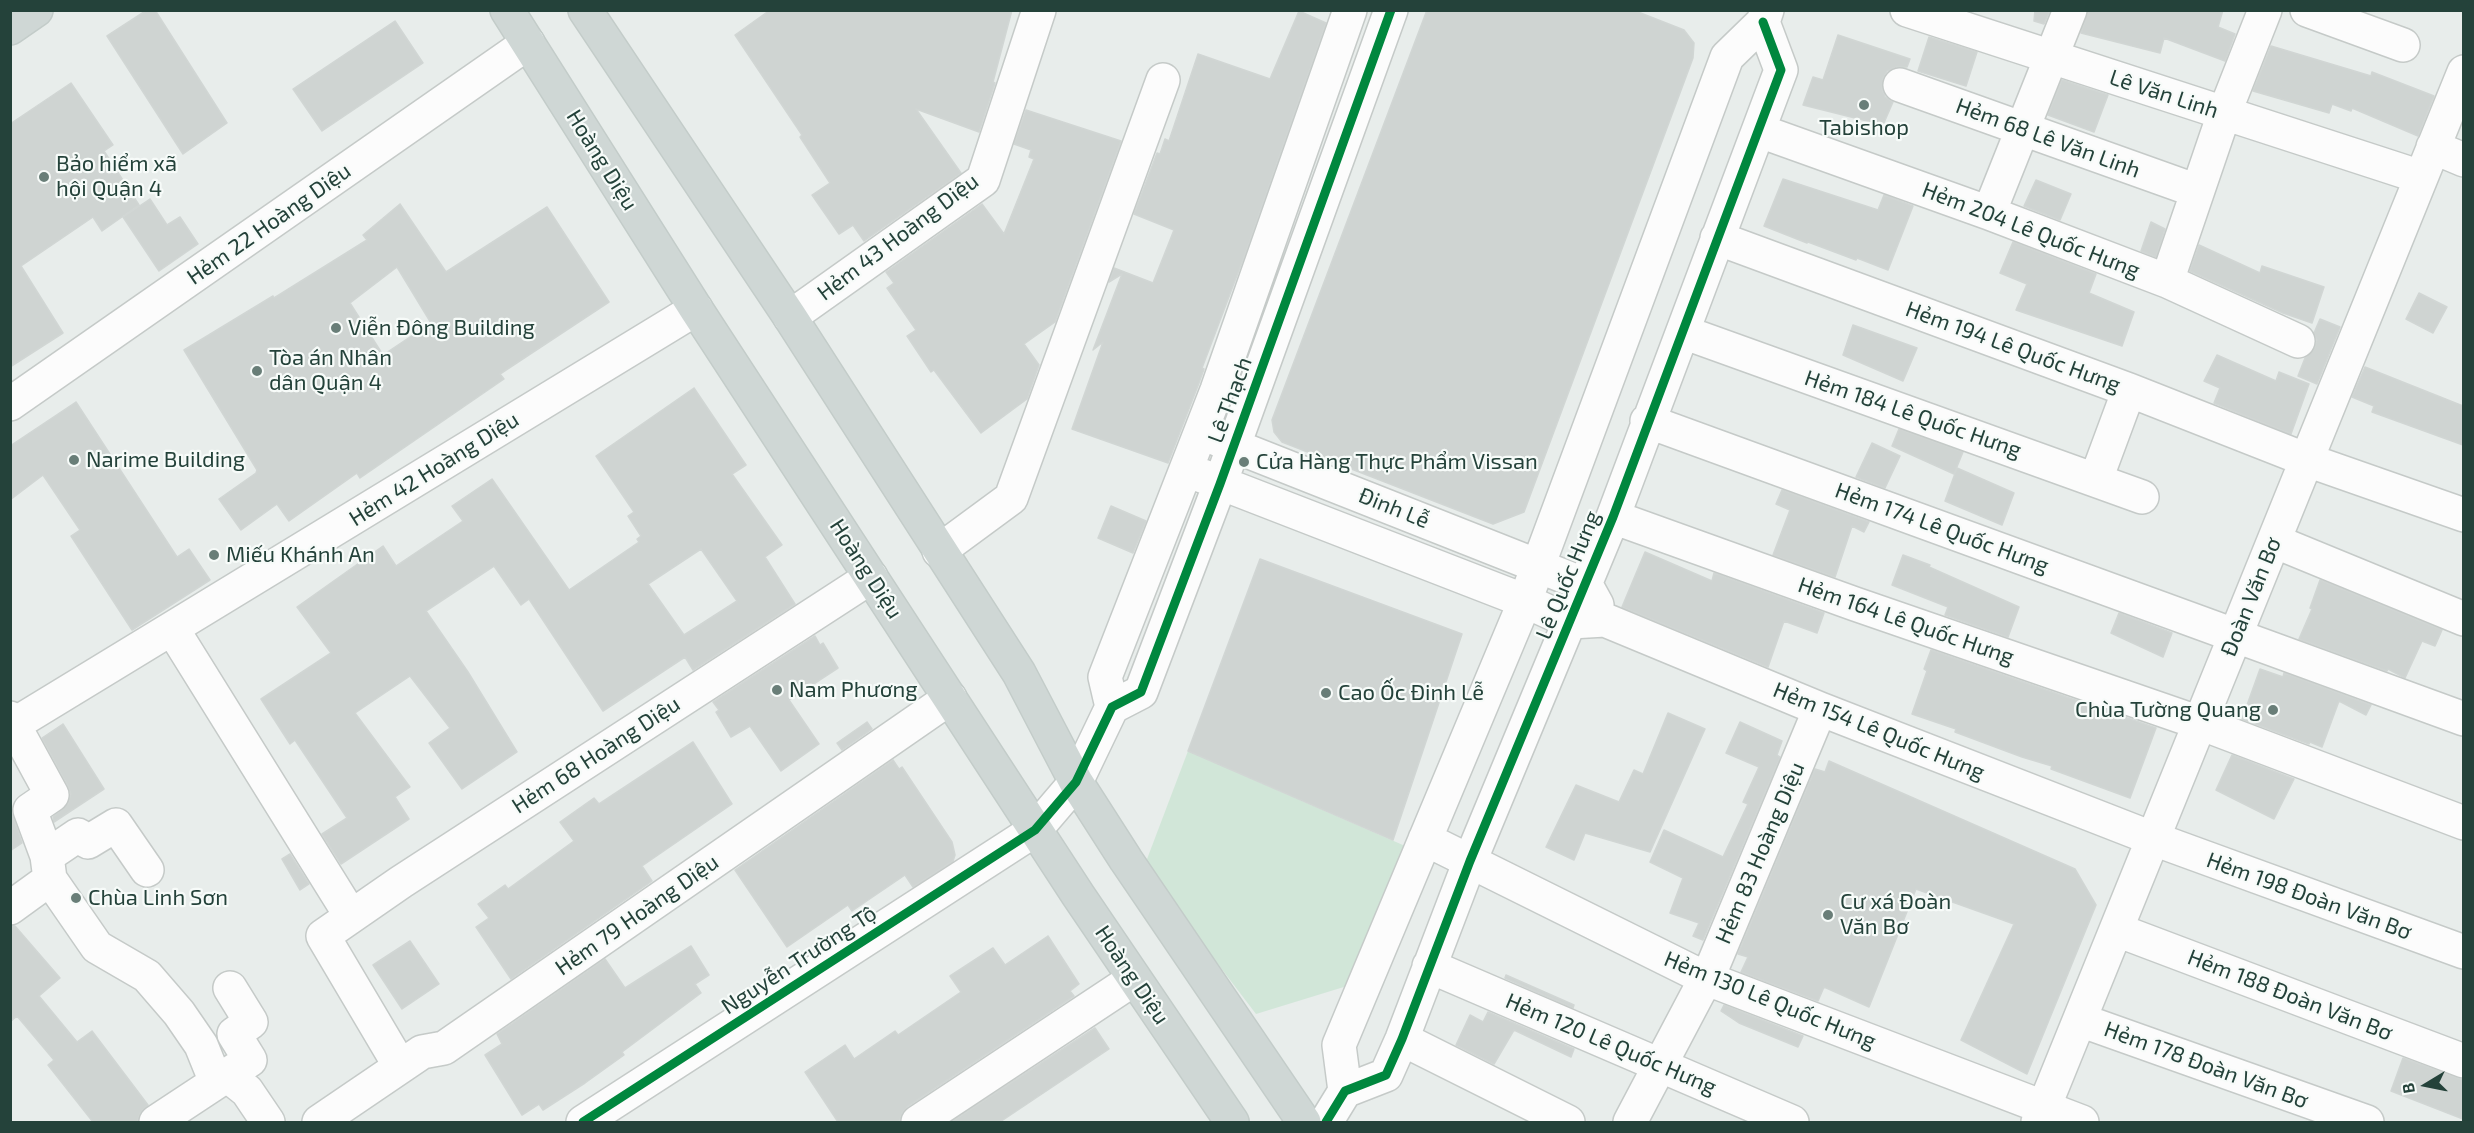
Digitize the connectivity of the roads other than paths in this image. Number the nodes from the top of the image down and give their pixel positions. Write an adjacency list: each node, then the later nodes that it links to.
1 (36, 10): 12 (main road)
2 (507, 10): 13 (main road, Hoàng Diệu)
3 (585, 10): 30 (main road)
4 (1039, 10): 30 (street, Hẻm 43 Hoàng Diệu)
5 (1350, 10): 36 (street, Lê Thạch)
6 (1391, 10): 37 (street, Lê Thạch)
7 (1907, 10): 15 (street, Lê Văn Linh)
8 (2070, 10): 15 (street)
9 (2265, 10): 19 (street)
10 (2307, 10): 14 (street)
11 (1765, 16): 21 (street, Lê Quốc Hưng); 47 (street, Lê Quốc Hưng)
12 (10, 28)
13 (528, 43): 29 (main road, Hoàng Diệu); 34 (street, Hẻm 22 Hoàng Diệu)
14 (2403, 45)
15 (2052, 58): 19 (street, Lê Văn Linh); 20 (street)
16 (2463, 72): 22 (street, Đoàn Văn Bơ)
17 (1163, 80): 46 (street)
18 (1899, 85): 20 (street, Hẻm 68 Lê Văn Linh)
19 (2224, 114): 24 (street, Lê Văn Linh); 25 (street)
20 (2024, 129): 25 (street, Hẻm 68 Lê Văn Linh); 26 (street)
21 (1760, 131): 26 (street, Hẻm 204 Lê Quốc Hưng); 27 (street, Lê Quốc Hưng)
22 (2433, 147): 23 (street); 24 (street, Đoàn Văn Bơ)
23 (2463, 159)
24 (2421, 177): 38 (street, Đoàn Văn Bơ)
25 (2197, 191): 28 (street)
26 (1989, 213): 28 (street, Hẻm 204 Lê Quốc Hưng)
27 (1717, 238): 31 (street, Lê Quốc Hưng); 33 (street, Hẻm 194 Lê Quốc Hưng)
28 (2167, 281): 32 (street, Hẻm 204 Lê Quốc Hưng)
29 (696, 309): 48 (main road, Hoàng Diệu); 54 (street, Hẻm 42 Hoàng Diệu)
30 (790, 317): 46 (main road)
31 (1683, 332): 35 (street, Lê Quốc Hưng); 40 (street, Hẻm 184 Lê Quốc Hưng)
32 (2298, 341)
33 (2129, 390): 38 (street, Hẻm 194 Lê Quốc Hưng); 40 (street)
34 (10, 404)
35 (1647, 421): 44 (street, Lê Quốc Hưng); 55 (street, Hẻm 174 Lê Quốc Hưng)
36 (1201, 433): 37 (street, Ðinh Lễ); 39 (street, Lê Thạch)
37 (1234, 446): 41 (street, Lê Thạch); 47 (street, Ðinh Lễ)
38 (2307, 460): 43 (street, Hẻm 194 Lê Quốc Hưng); 45 (street, Đoàn Văn Bơ)
39 (1187, 470): 41 (street, Ðinh Lễ); 57 (street, Lê Thạch)
40 (2096, 479): 42 (street, Hẻm 184 Lê Quốc Hưng)
41 (1220, 484): 50 (street, Ðinh Lễ); 57 (street, Lê Thạch)
42 (2142, 497)
43 (2463, 515)
44 (1613, 517): 49 (street, Lê Quốc Hưng); 61 (street, Hẻm 164 Lê Quốc Hưng)
45 (2274, 541): 51 (street); 55 (street, Đoàn Văn Bơ)
46 (939, 551): 62 (main road)
47 (1538, 565): 49 (street, Ðinh Lễ); 50 (street, Lê Quốc Hưng)
48 (871, 577): 56 (main road, Hoàng Diệu); 71 (street, Hẻm 68 Hoàng Diệu)
49 (1586, 585): 52 (street); 53 (street, Lê Quốc Hưng)
50 (1524, 601): 53 (street, Ðinh Lễ); 65 (street, Lê Quốc Hưng)
51 (2463, 619)
52 (1605, 620): 53 (street, Hẻm 154 Lê Quốc Hưng); 58 (street, Hẻm 154 Lê Quốc Hưng)
53 (1571, 622): 67 (street, Lê Quốc Hưng)
54 (173, 630): 60 (street, Hẻm 42 Hoàng Diệu); 71 (street)
55 (2236, 636): 59 (street, Hẻm 174 Lê Quốc Hưng); 61 (street, Đoàn Văn Bơ)
56 (950, 698): 64 (main road, Hoàng Diệu); 82 (street, Hẻm 79 Hoàng Diệu)
57 (1112, 707): 62 (street)
58 (1820, 709): 66 (street, Hẻm 154 Lê Quốc Hưng); 75 (street, Hẻm 83 Hoàng Diệu)
59 (2463, 719)
60 (12, 723): 68 (street)
61 (2200, 723): 63 (street, Hẻm 164 Lê Quốc Hưng); 66 (street, Đoàn Văn Bơ)
62 (1076, 782): 64 (street, Nguyễn Trường Tộ); 92 (main road)
63 (2463, 823)
64 (1035, 830): 76 (main road, Hoàng Diệu); 89 (street, Nguyễn Trường Tộ)
65 (1425, 839): 67 (street, Hẻm 130 Lê Quốc Hưng); 84 (street, Lê Quốc Hưng)
66 (2154, 839): 72 (street, Đoàn Văn Bơ); 73 (street, Hẻm 198 Đoàn Văn Bơ)
67 (1470, 861): 74 (street, Lê Quốc Hưng); 75 (street, Hẻm 130 Lê Quốc Hưng)
68 (49, 867): 69 (street); 70 (street); 83 (street)
69 (147, 870)
70 (10, 908)
71 (351, 916): 82 (street, Hẻm 68 Hoàng Diệu)
72 (2117, 930): 78 (street, Đoàn Văn Bơ); 80 (street, Hẻm 188 Đoàn Văn Bơ)
73 (2463, 952)
74 (1429, 966): 79 (street, Lê Quốc Hưng); 81 (street, Hẻm 120 Lê Quốc Hưng)
75 (1705, 978): 81 (street, Hẻm 83 Hoàng Diệu); 85 (street, Hẻm 130 Lê Quốc Hưng)
76 (1134, 979): 90 (street); 91 (main road, Hoàng Diệu)
77 (230, 988): 83 (street)
78 (2080, 1020): 85 (street, Đoàn Văn Bơ); 98 (street, Hẻm 178 Đoàn Văn Bơ)
79 (1402, 1039): 84 (street, Lê Quốc Hưng); 94 (street)
80 (2463, 1061)
81 (1659, 1064): 95 (street, Hẻm 83 Hoàng Diệu); 96 (street, Hẻm 120 Lê Quốc Hưng)
82 (400, 1066): 88 (street, Hẻm 79 Hoàng Diệu)
83 (222, 1079): 86 (street); 87 (street)
84 (1345, 1091): 93 (street)
85 (2041, 1115): 97 (street, Hẻm 130 Lê Quốc Hưng)
86 (156, 1122)
87 (268, 1122)
88 (319, 1122)
89 (583, 1122)
90 (918, 1122)
91 (1232, 1122)
92 (1304, 1122)
93 (1326, 1122)
94 (1568, 1122)
95 (1630, 1122)
96 (1792, 1122)
97 (2082, 1122)
98 (2367, 1122)

